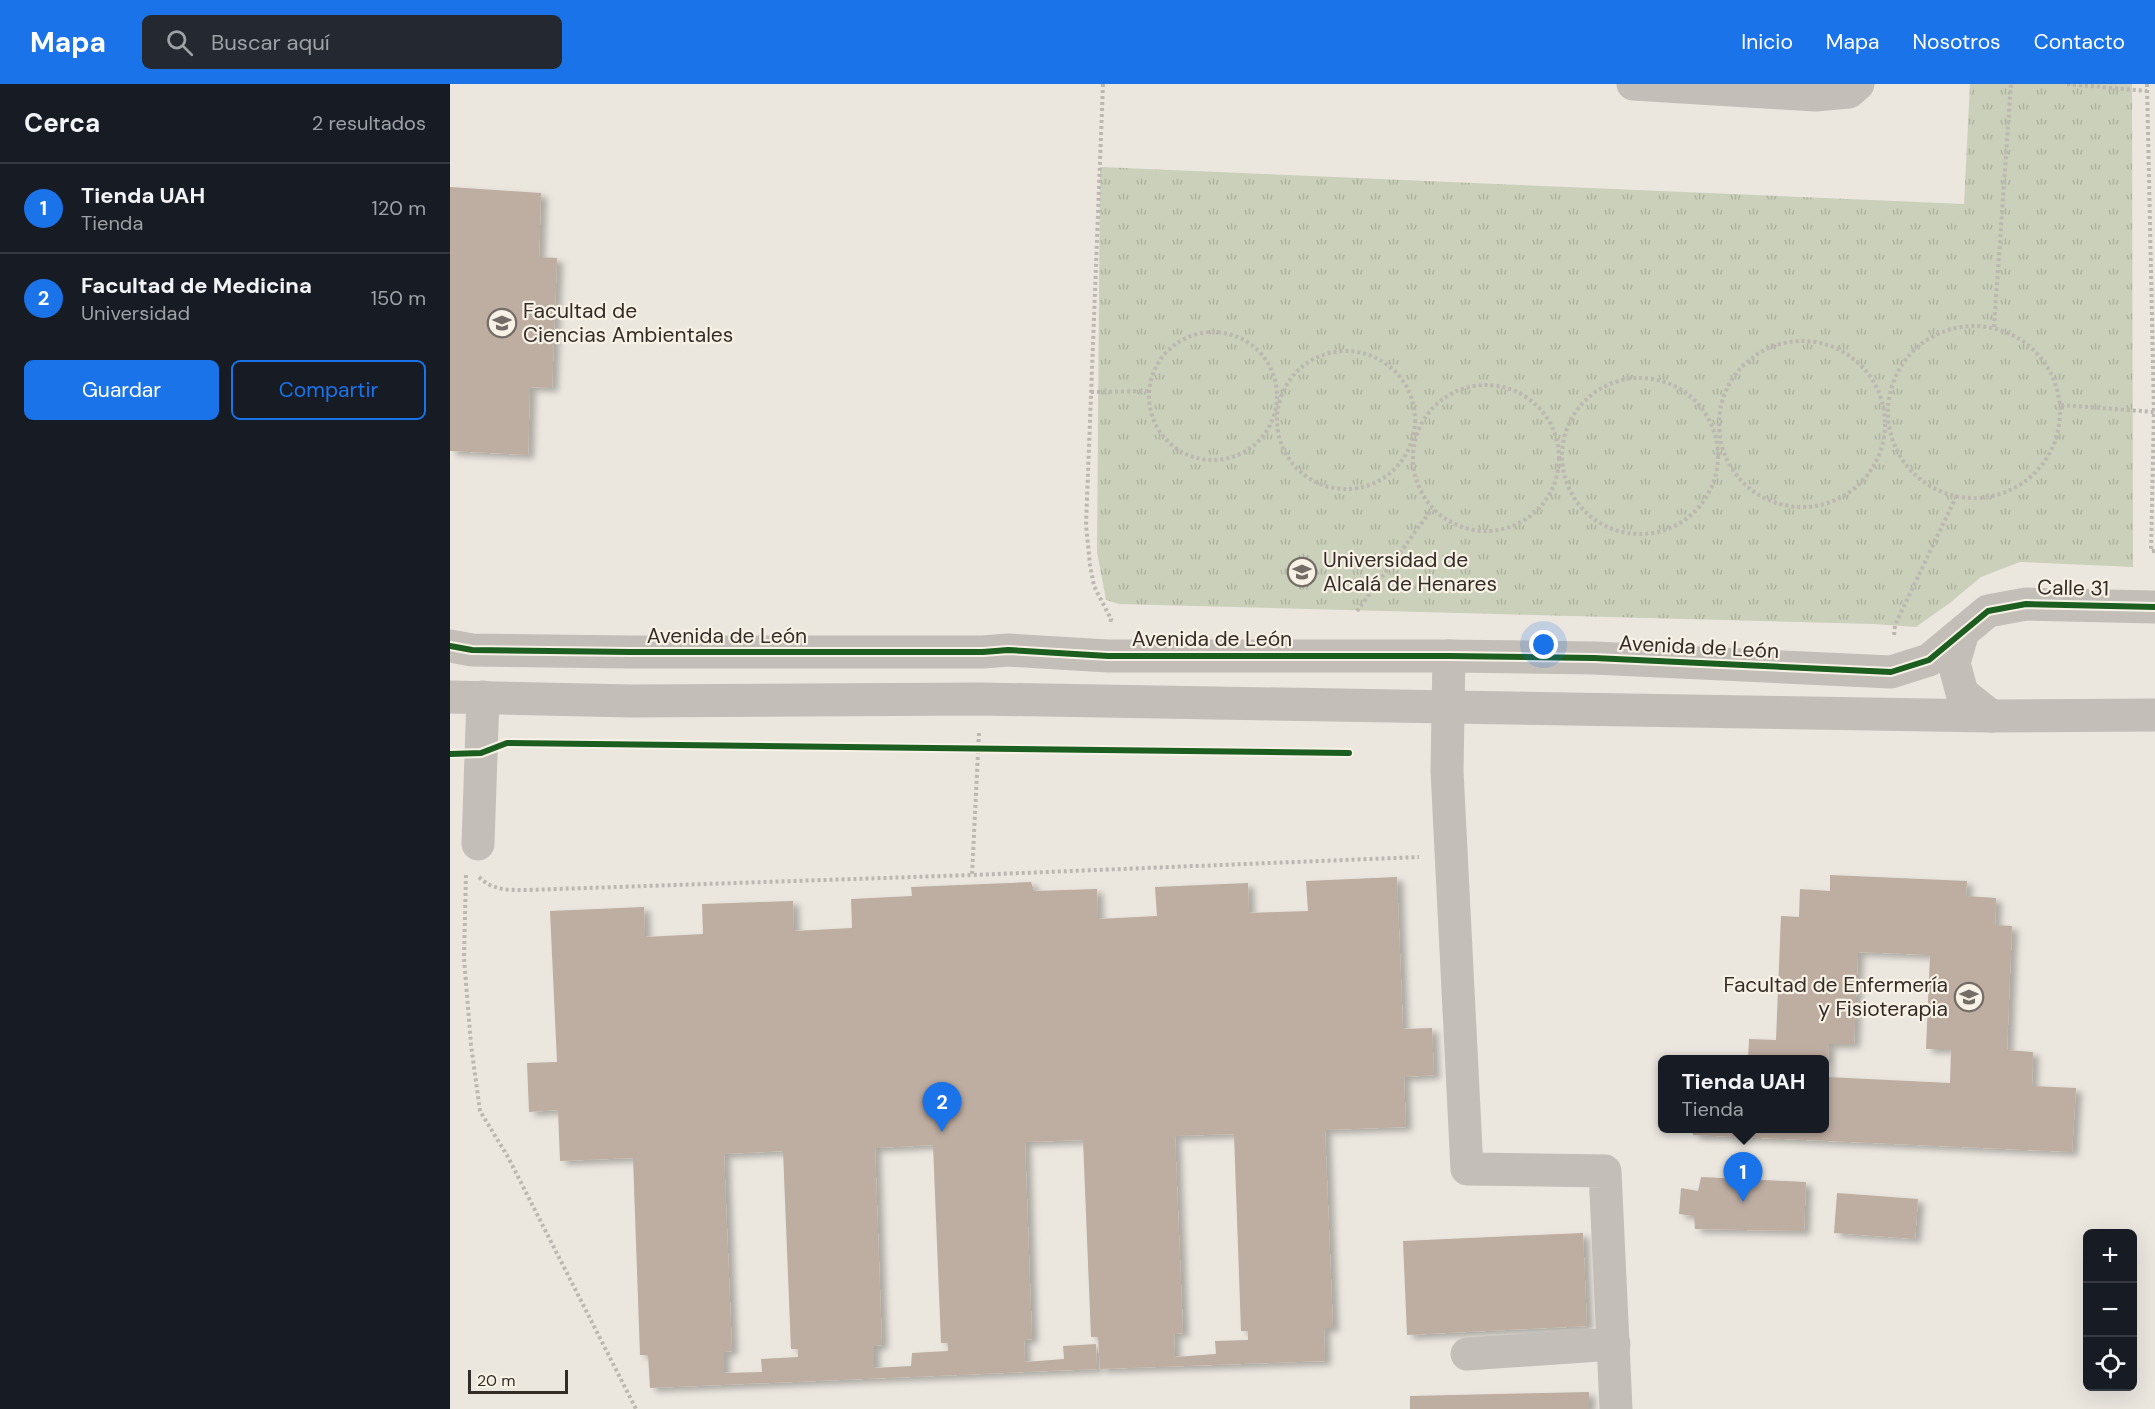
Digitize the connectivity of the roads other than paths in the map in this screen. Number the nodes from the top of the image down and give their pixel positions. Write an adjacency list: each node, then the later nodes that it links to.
1 (1633, 84): 2 (street)
2 (1858, 84)
3 (2155, 607): 4 (street, Calle 31)
4 (1963, 632): 8 (street, Avenida de León); 14 (street)
5 (450, 646): 6 (street, Avenida de León)
6 (1008, 650): 7 (street, Avenida de León); 11 (street)
7 (1067, 654): 8 (street, Avenida de León); 11 (street)
8 (1449, 656): 12 (street)
9 (450, 697): 10 (street)
10 (483, 697): 11 (street); 15 (street)
11 (1047, 700): 12 (street)
12 (1447, 707): 14 (street); 16 (street)
13 (2155, 715): 14 (street)
14 (1992, 716)
15 (472, 854)
16 (1614, 1344): 17 (street); 18 (street)
17 (1467, 1354)
18 (1616, 1409)

